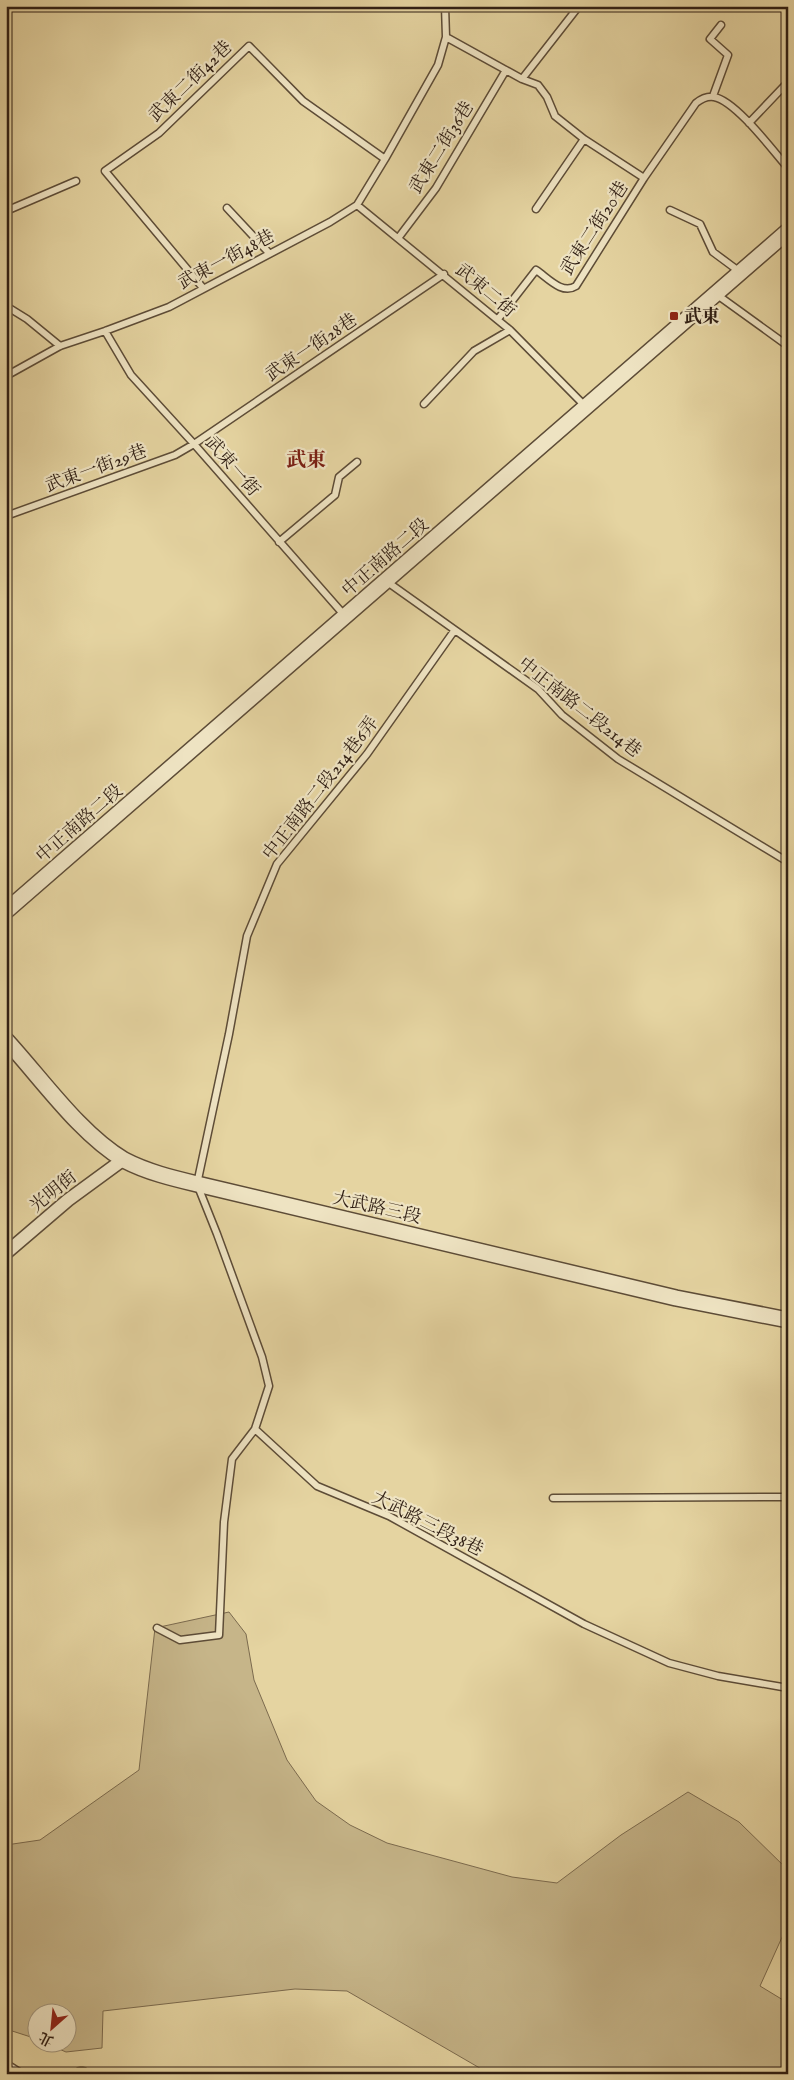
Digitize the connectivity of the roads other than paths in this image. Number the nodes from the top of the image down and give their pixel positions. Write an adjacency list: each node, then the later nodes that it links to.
1 (445, 6): 4 (lane)
2 (579, 6): 6 (lane)
3 (721, 25): 8 (lane)
4 (446, 37): 5 (lane); 11 (lane)
5 (506, 70): 6 (lane); 21 (lane, 武東二街36巷)
6 (522, 79): 10 (lane)
7 (788, 82): 9 (lane)
8 (713, 96): 9 (lane); 13 (lane, 武東二街20巷)
9 (749, 123): 12 (lane)
10 (584, 139): 13 (lane); 17 (lane)
11 (386, 159): 15 (lane); 25 (lane, 武東二街42巷)
12 (788, 168)
13 (644, 178): 28 (lane, 武東二街20巷)
14 (76, 181): 19 (lane)
15 (357, 205): 21 (lane, 武東二街); 22 (lane, 武東一街48巷)
16 (227, 208): 22 (lane)
17 (536, 209)
18 (670, 210): 23 (lane)
19 (6, 211)
20 (788, 231): 23 (street, 中正南路二段)
21 (398, 237): 24 (lane, 武東二街)
22 (270, 253): 25 (lane, 武東一街48巷)
23 (740, 272): 26 (street, 中正南路二段)
24 (444, 274): 28 (lane, 武東二街); 36 (lane, 武東一街28巷)
25 (203, 288): 30 (lane, 武東一街48巷)
26 (716, 294): 32 (lane); 35 (street, 中正南路二段)
27 (6, 306): 31 (lane)
28 (498, 319): 29 (lane, 武東二街)
29 (510, 330): 34 (lane); 35 (lane, 武東二街)
30 (105, 332): 31 (lane, 武東一街48巷); 36 (lane, 武東一街)
31 (60, 346): 33 (lane, 武東一街48巷)
32 (788, 346)
33 (6, 376)
34 (424, 404)
35 (586, 408): 40 (street, 中正南路二段)
36 (194, 444): 38 (lane, 武東一街29巷); 39 (lane, 武東一街)
37 (357, 462): 39 (lane)
38 (6, 516)
39 (280, 542): 41 (lane, 武東一街)
40 (386, 581): 41 (street, 中正南路二段); 42 (lane, 中正南路二段214巷)
41 (345, 616): 44 (street, 中正南路二段)
42 (454, 631): 43 (lane, 中正南路二段214巷); 47 (lane, 中正南路二段214巷6弄)
43 (788, 862)
44 (6, 911)
45 (6, 1040): 46 (street, 大武路三段)
46 (124, 1159): 47 (street, 大武路三段); 48 (street, 光明街)
47 (197, 1184): 49 (street, 大武路三段); 50 (lane)
48 (6, 1253)
49 (788, 1320)
50 (255, 1429): 53 (lane); 54 (lane, 大武路三段38巷)
51 (788, 1497): 52 (lane)
52 (553, 1498)
53 (157, 1628)
54 (788, 1688)
55 (6, 2067): 56 (street)
56 (17, 2074)

